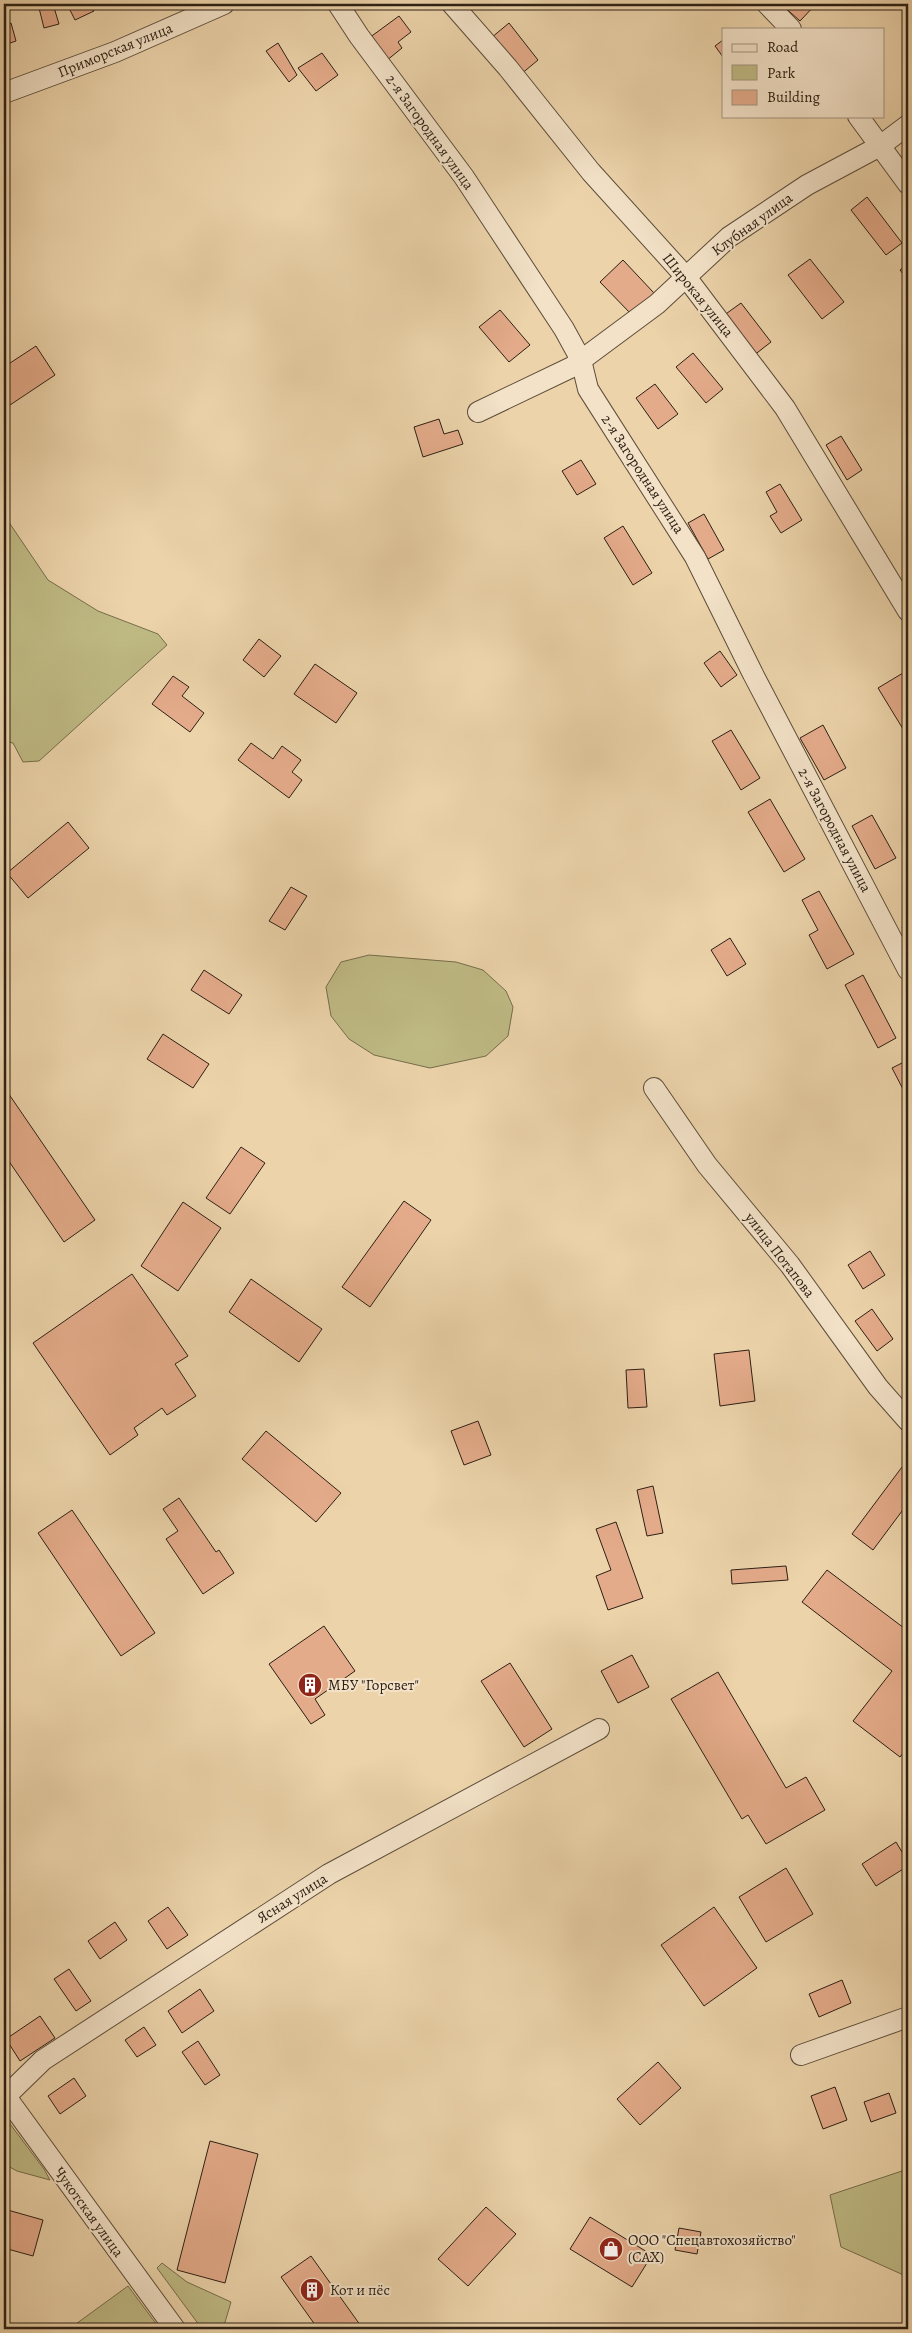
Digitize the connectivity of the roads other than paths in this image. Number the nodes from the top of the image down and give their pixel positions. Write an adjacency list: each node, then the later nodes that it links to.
1 (224, 4): 6 (street, Приморская улица)
2 (338, 4): 12 (street, 2-я Загородная улица)
3 (452, 4): 11 (street, Широкая улица)
4 (767, 4): 5 (street)
5 (790, 28)
6 (4, 93)
7 (859, 118): 9 (street)
8 (908, 125): 9 (street, Клубная улица)
9 (880, 146): 10 (street); 11 (street, Клубная улица)
10 (908, 184)
11 (686, 277): 12 (street, Клубная улица); 14 (street, Широкая улица)
12 (581, 360): 13 (street, Клубная улица); 15 (street, 2-я Загородная улица)
13 (478, 412)
14 (908, 611)
15 (908, 970)
16 (654, 1088): 17 (street, улица Потапова)
17 (908, 1421)
18 (599, 1729): 21 (street, Ясная улица)
19 (908, 2017): 20 (street)
20 (801, 2055)
21 (5, 2095): 22 (street, Чукотская улица)
22 (175, 2329)

